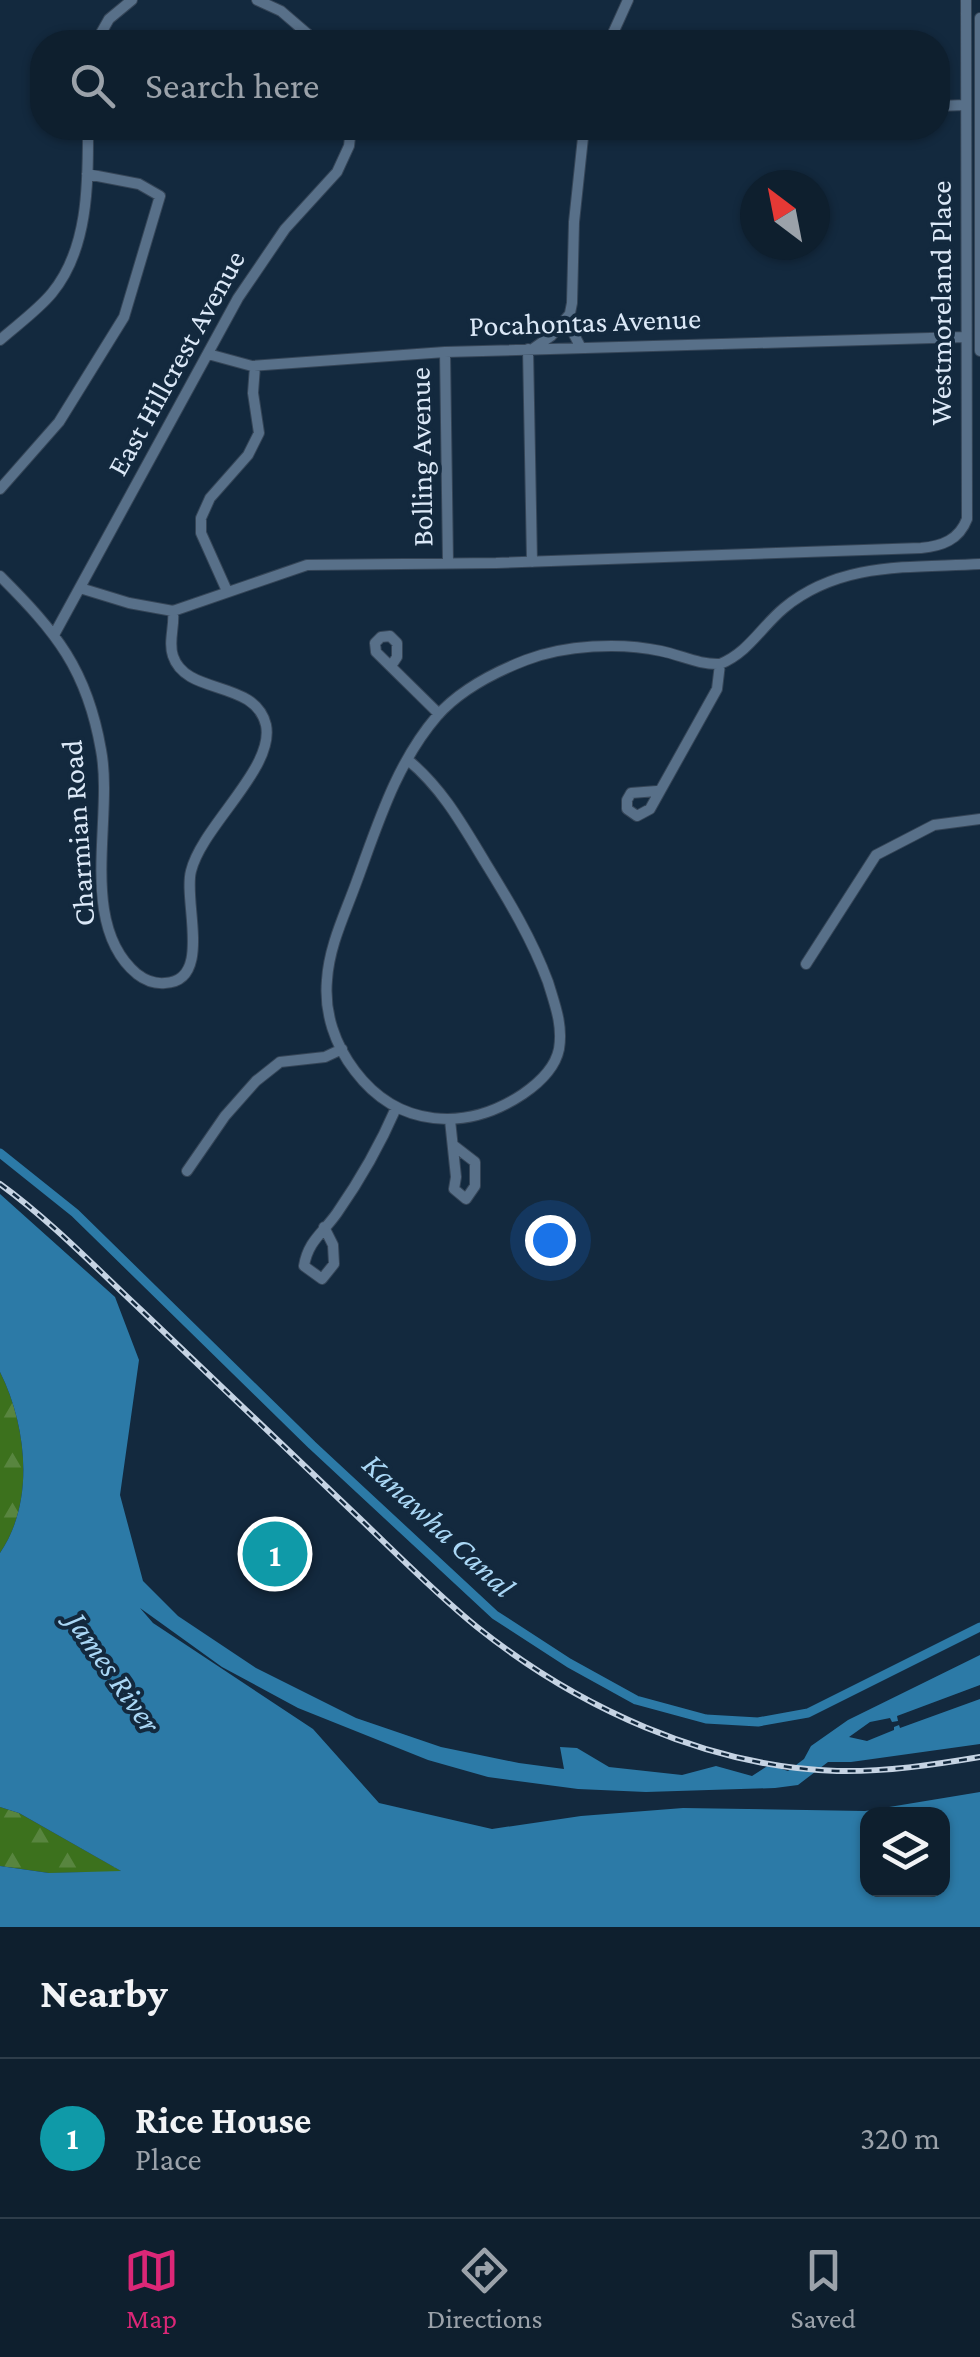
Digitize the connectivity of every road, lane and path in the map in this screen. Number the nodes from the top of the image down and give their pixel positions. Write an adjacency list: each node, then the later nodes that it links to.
1 (132, 0): 6 (street)
2 (257, 0): 7 (street)
3 (628, 0): 8 (street)
4 (966, 0): 9 (street, Westmoreland Place)
5 (980, 18): 15 (street)
6 (103, 30)
7 (303, 30)
8 (614, 30)
9 (965, 105): 10 (street); 17 (street, Westmoreland Place)
10 (950, 106)
11 (88, 140): 14 (street)
12 (350, 140): 23 (street, East Hillcrest Avenue)
13 (583, 140): 16 (street)
14 (88, 174): 18 (street); 25 (street)
15 (979, 214): 21 (street)
16 (570, 314): 19 (street); 20 (street)
17 (966, 337): 19 (street, Pocahontas Avenue); 26 (street, Westmoreland Place)
18 (0, 340)
19 (580, 346): 20 (street, Pocahontas Avenue)
20 (531, 349): 22 (street, Pocahontas Avenue); 26 (street)
21 (980, 351)
22 (445, 352): 24 (street, Pocahontas Avenue); 27 (street, Bolling Avenue)
23 (208, 354): 24 (street, Pocahontas Avenue); 30 (street, East Hillcrest Avenue)
24 (255, 366): 31 (street)
25 (0, 489)
26 (532, 562): 27 (street)
27 (448, 563): 31 (street)
28 (980, 564): 34 (street)
29 (0, 576): 33 (street, Charmian Road)
30 (80, 588): 32 (street); 33 (street, East Hillcrest Avenue)
31 (227, 591): 32 (street)
32 (173, 610): 33 (street, Charmian Road)
33 (55, 633)
34 (720, 664): 36 (street); 38 (street)
35 (391, 666): 36 (street)
36 (439, 714): 37 (street)
37 (408, 760): 41 (street); 43 (street)
38 (658, 791)
39 (980, 820): 40 (street)
40 (806, 964)
41 (342, 1049): 42 (street); 45 (street)
42 (396, 1108): 43 (street); 46 (street)
43 (450, 1120): 44 (street)
44 (453, 1145): 44 (street)
45 (187, 1171)
46 (324, 1227): 46 (street)

